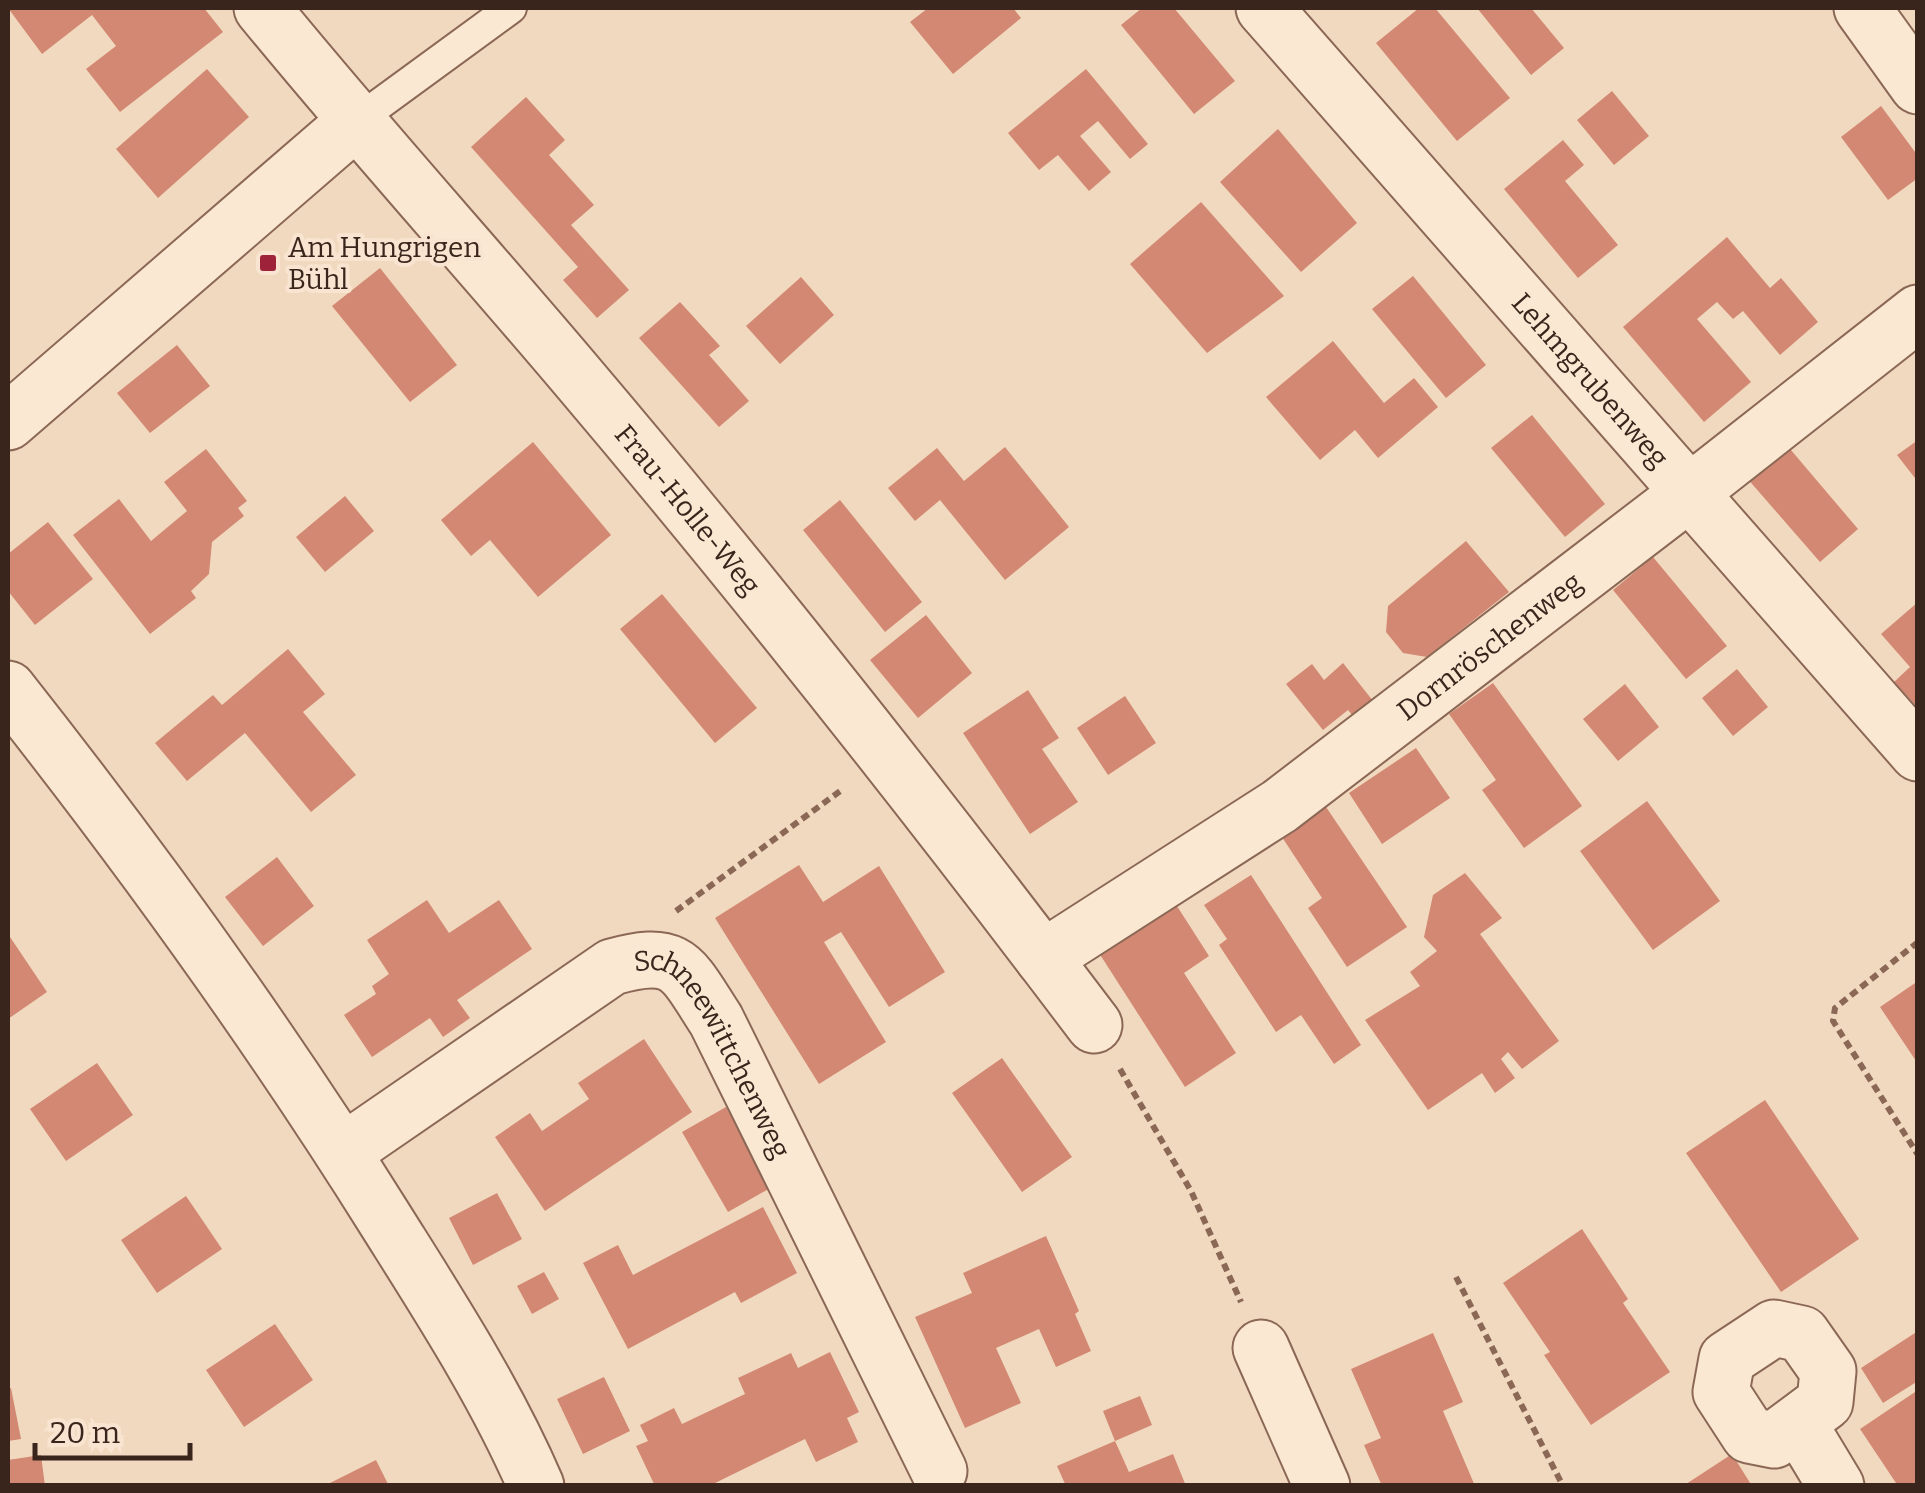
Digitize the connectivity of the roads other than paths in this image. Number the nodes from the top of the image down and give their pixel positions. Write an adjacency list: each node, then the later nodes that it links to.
1 (262, 8): 6 (street, Frau-Holle-Weg)
2 (511, 8): 6 (lane)
3 (1264, 8): 9 (street, Lehmgrubenweg)
4 (1862, 8): 5 (street)
5 (1918, 86)
6 (355, 122): 8 (street); 12 (street, Frau-Holle-Weg)
7 (1918, 313): 9 (street, Dornröschenweg)
8 (8, 422)
9 (1689, 493): 11 (street, Lehmgrubenweg); 12 (street, Dornröschenweg)
10 (8, 690): 14 (street)
11 (1918, 753)
12 (1044, 958): 13 (street, Frau-Holle-Weg)
13 (1094, 1025)
14 (343, 1152): 17 (street, Schneewittchenweg); 18 (street)
15 (1261, 1348): 19 (street)
16 (1798, 1423): 20 (street)
17 (939, 1471)
18 (536, 1486)
19 (1322, 1486)
20 (1836, 1486)

